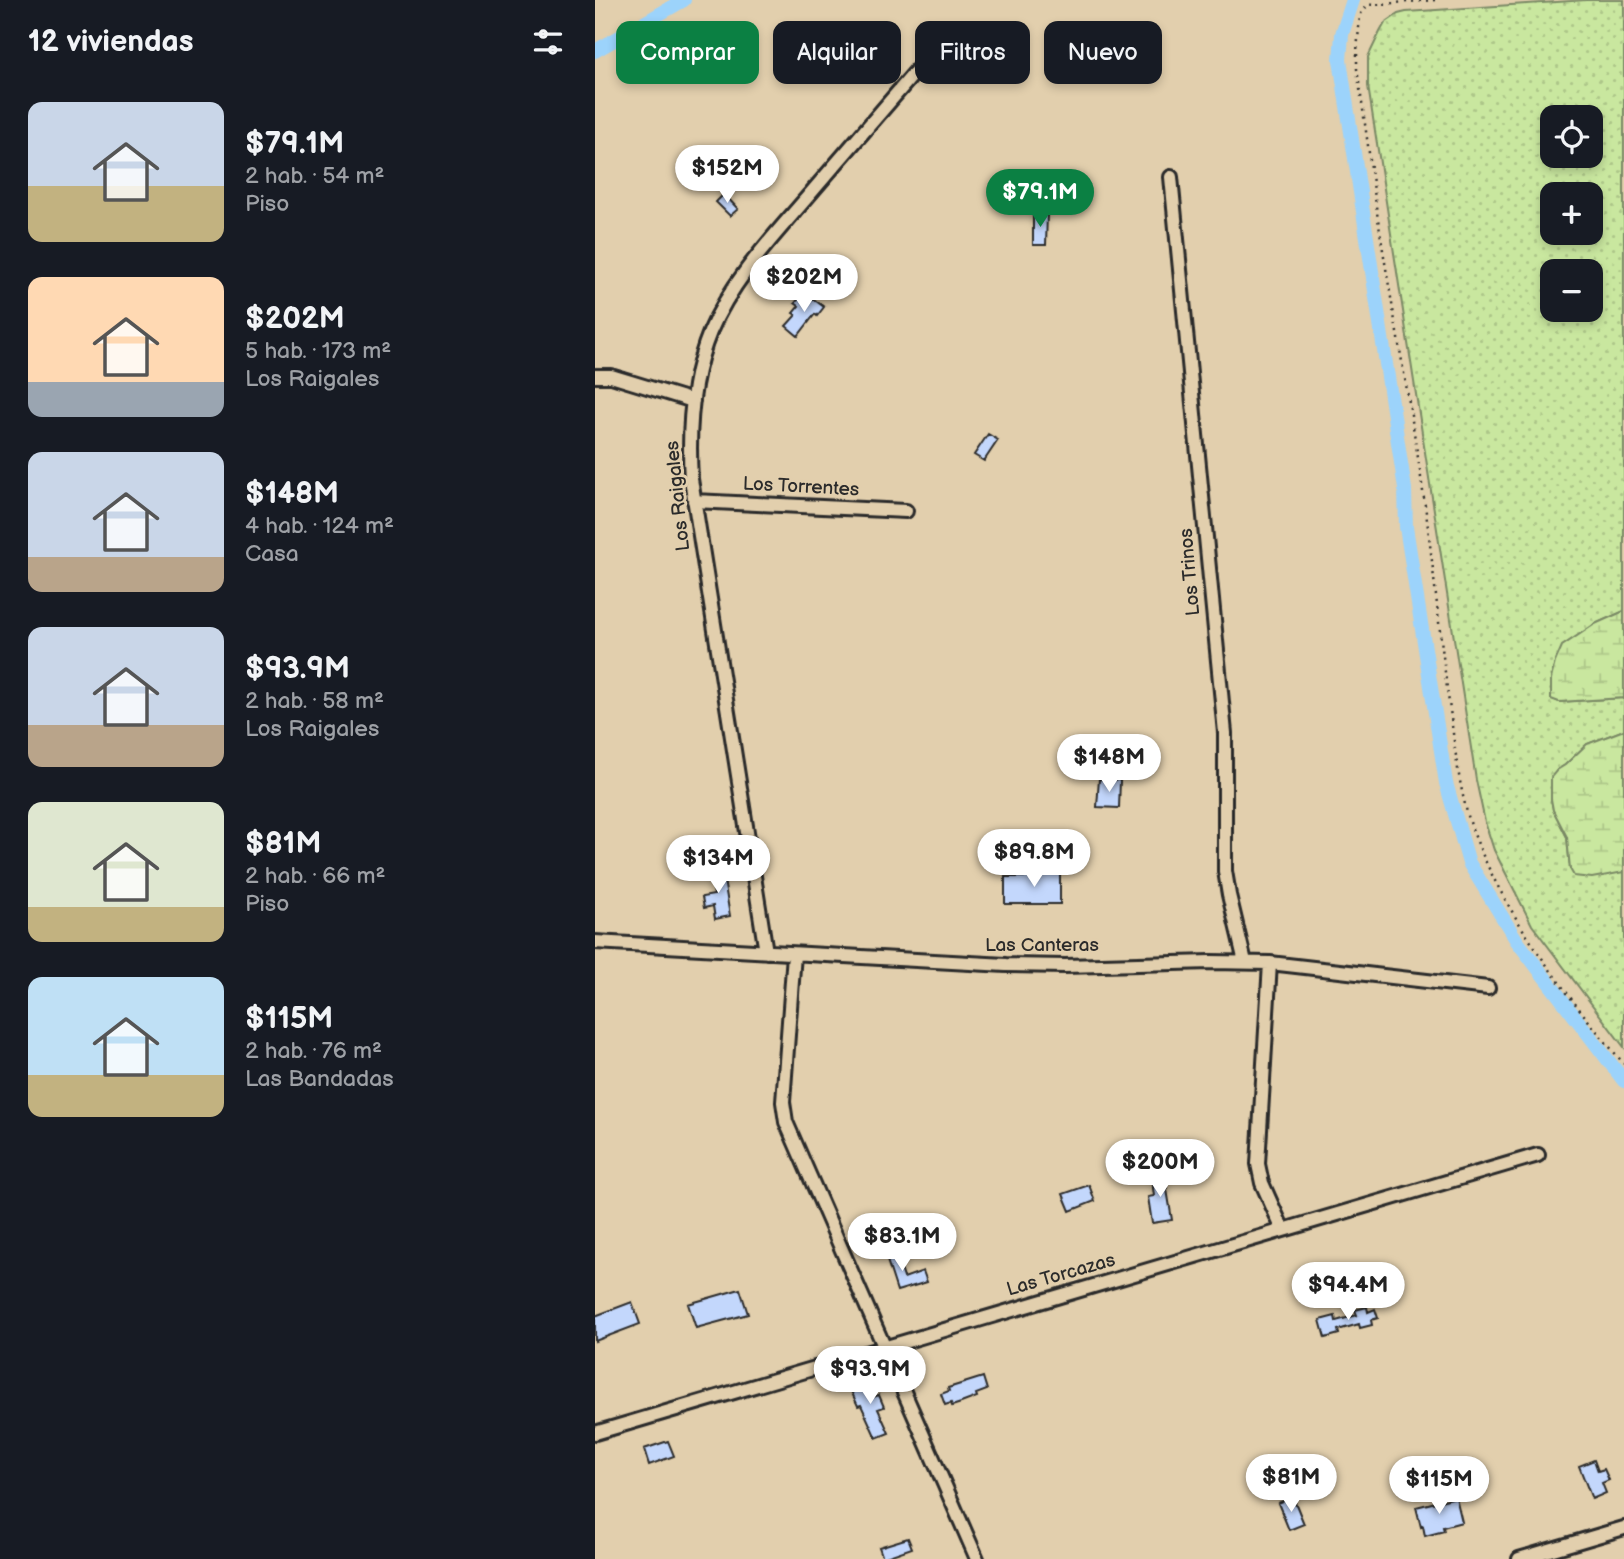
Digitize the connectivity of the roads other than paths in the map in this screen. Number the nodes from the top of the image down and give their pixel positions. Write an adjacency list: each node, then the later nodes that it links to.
1 (915, 72): 4 (street, Los Raigales)
2 (1171, 177): 10 (street, Los Trinos)
3 (595, 376): 4 (street)
4 (693, 401): 5 (street, Los Raigales)
5 (694, 501): 6 (street, Los Torrentes); 8 (street, Los Raigales)
6 (906, 511)
7 (595, 942): 8 (street, Las Canteras)
8 (766, 952): 9 (street, Las Canteras)
9 (794, 954): 10 (street, Las Canteras); 15 (street)
10 (1245, 962): 11 (street, Las Canteras)
11 (1270, 963): 12 (street, Las Canteras); 14 (street)
12 (1488, 988)
13 (1538, 1154): 14 (street, Las Torcazas)
14 (1283, 1230): 15 (street, Las Torcazas)
15 (883, 1348): 16 (street, Las Torcazas); 18 (street)
16 (595, 1433)
17 (1624, 1528): 19 (street)
18 (977, 1559)
19 (1519, 1559)

